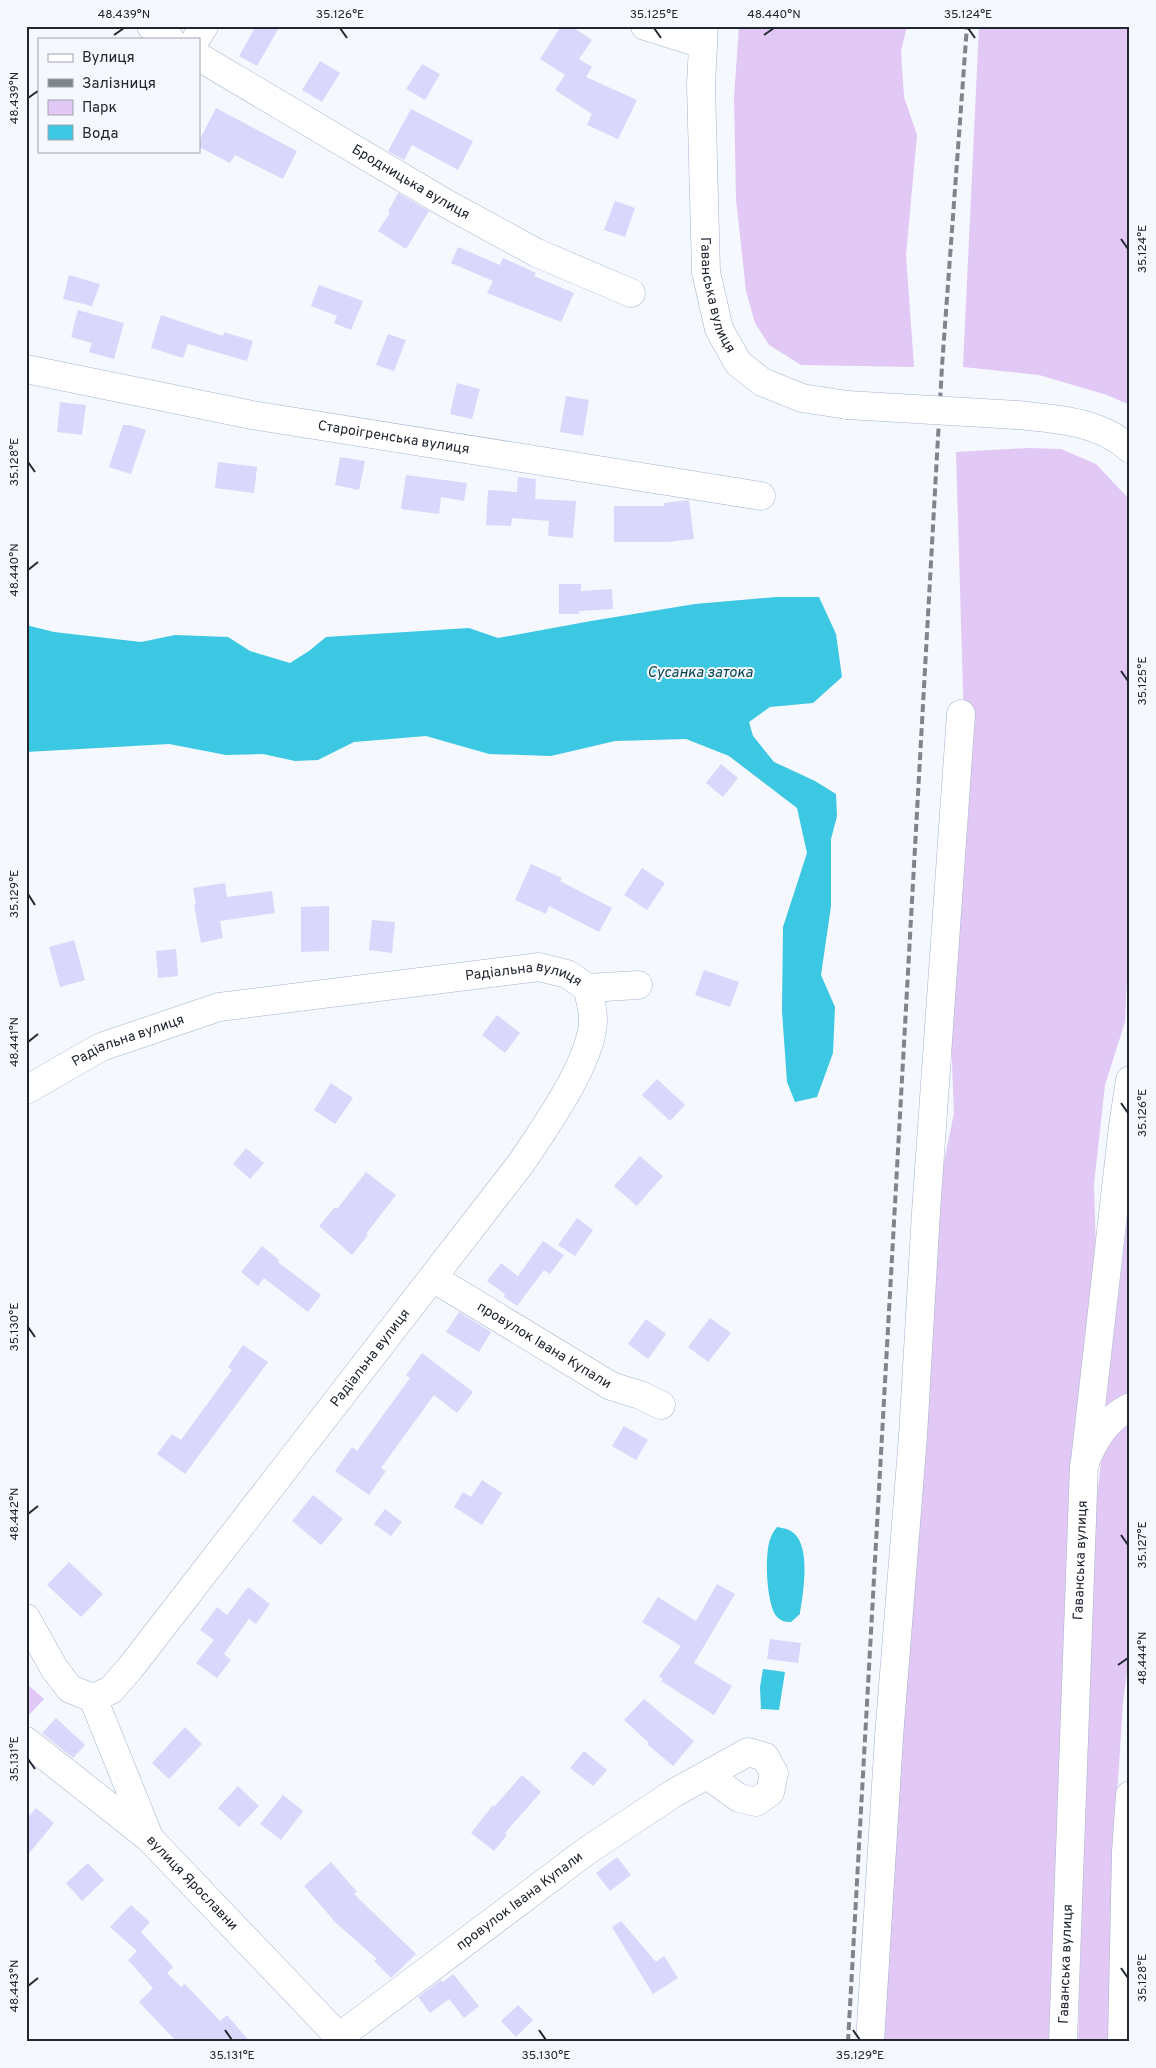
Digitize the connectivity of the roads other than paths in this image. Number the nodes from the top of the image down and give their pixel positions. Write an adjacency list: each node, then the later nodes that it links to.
1 (151, 26): 5 (street)
2 (204, 26): 6 (street)
3 (645, 26): 4 (street)
4 (703, 35): 10 (street, Гаванська вулиця, bridge)
5 (169, 38)
6 (197, 38)
7 (200, 57): 8 (street, Бродницька вулиця)
8 (631, 293)
9 (26, 369): 11 (street, Староігренська вулиця)
10 (1130, 449)
11 (761, 496)
12 (960, 714): 28 (street)
13 (638, 985): 14 (street, Радіальна вулиця)
14 (588, 988): 16 (street, Радіальна вулиця); 17 (street, Радіальна вулиця)
15 (1130, 1080): 20 (street, Гаванська вулиця)
16 (26, 1090)
17 (433, 1278): 18 (street, провулок Івана Купали); 22 (street, Радіальна вулиця)
18 (661, 1405)
19 (1130, 1407): 20 (street)
20 (1084, 1465): 29 (street, Гаванська вулиця)
21 (26, 1618): 22 (street)
22 (93, 1698): 26 (street)
23 (26, 1740): 26 (street, вулиця Ярославни)
24 (707, 1775): 27 (street, провулок Івана Купали)
25 (1130, 1795): 30 (street)
26 (149, 1838): 27 (street, вулиця Ярославни)
27 (341, 2039)
28 (870, 2042)
29 (1063, 2042)
30 (1122, 2042)

